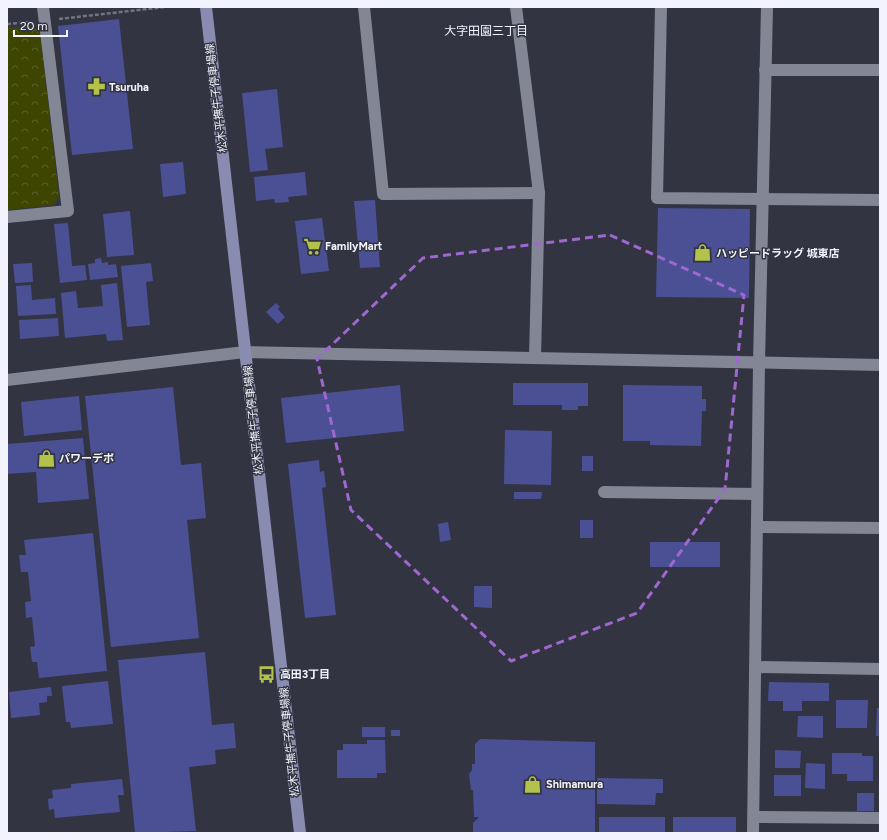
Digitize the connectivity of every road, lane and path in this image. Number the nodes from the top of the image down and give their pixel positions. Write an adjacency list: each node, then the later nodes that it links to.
1 (43, 7): 8 (street)
2 (165, 7): 8 (path)
3 (206, 7): 16 (main road, 松木平撫牛子停車場線)
4 (364, 7): 12 (street)
5 (516, 7): 12 (street)
6 (661, 7): 13 (street)
7 (767, 7): 10 (street)
8 (45, 20): 9 (path); 15 (street)
9 (7, 24)
10 (765, 70): 11 (street); 13 (street)
11 (880, 70)
12 (539, 193): 17 (street)
13 (763, 198): 14 (street); 18 (street)
14 (880, 200)
15 (7, 217)
16 (245, 352): 17 (street); 20 (street); 29 (main road, 松木平撫牛子停車場線)
17 (535, 358): 18 (street)
18 (759, 363): 19 (street); 22 (street)
19 (880, 365)
20 (7, 380)
21 (604, 492): 22 (street)
22 (757, 494): 23 (street)
23 (757, 527): 24 (street); 25 (street)
24 (880, 528)
25 (755, 667): 26 (street); 27 (street)
26 (880, 669)
27 (754, 817): 28 (street); 30 (street)
28 (880, 818)
29 (300, 833)
30 (754, 833)

